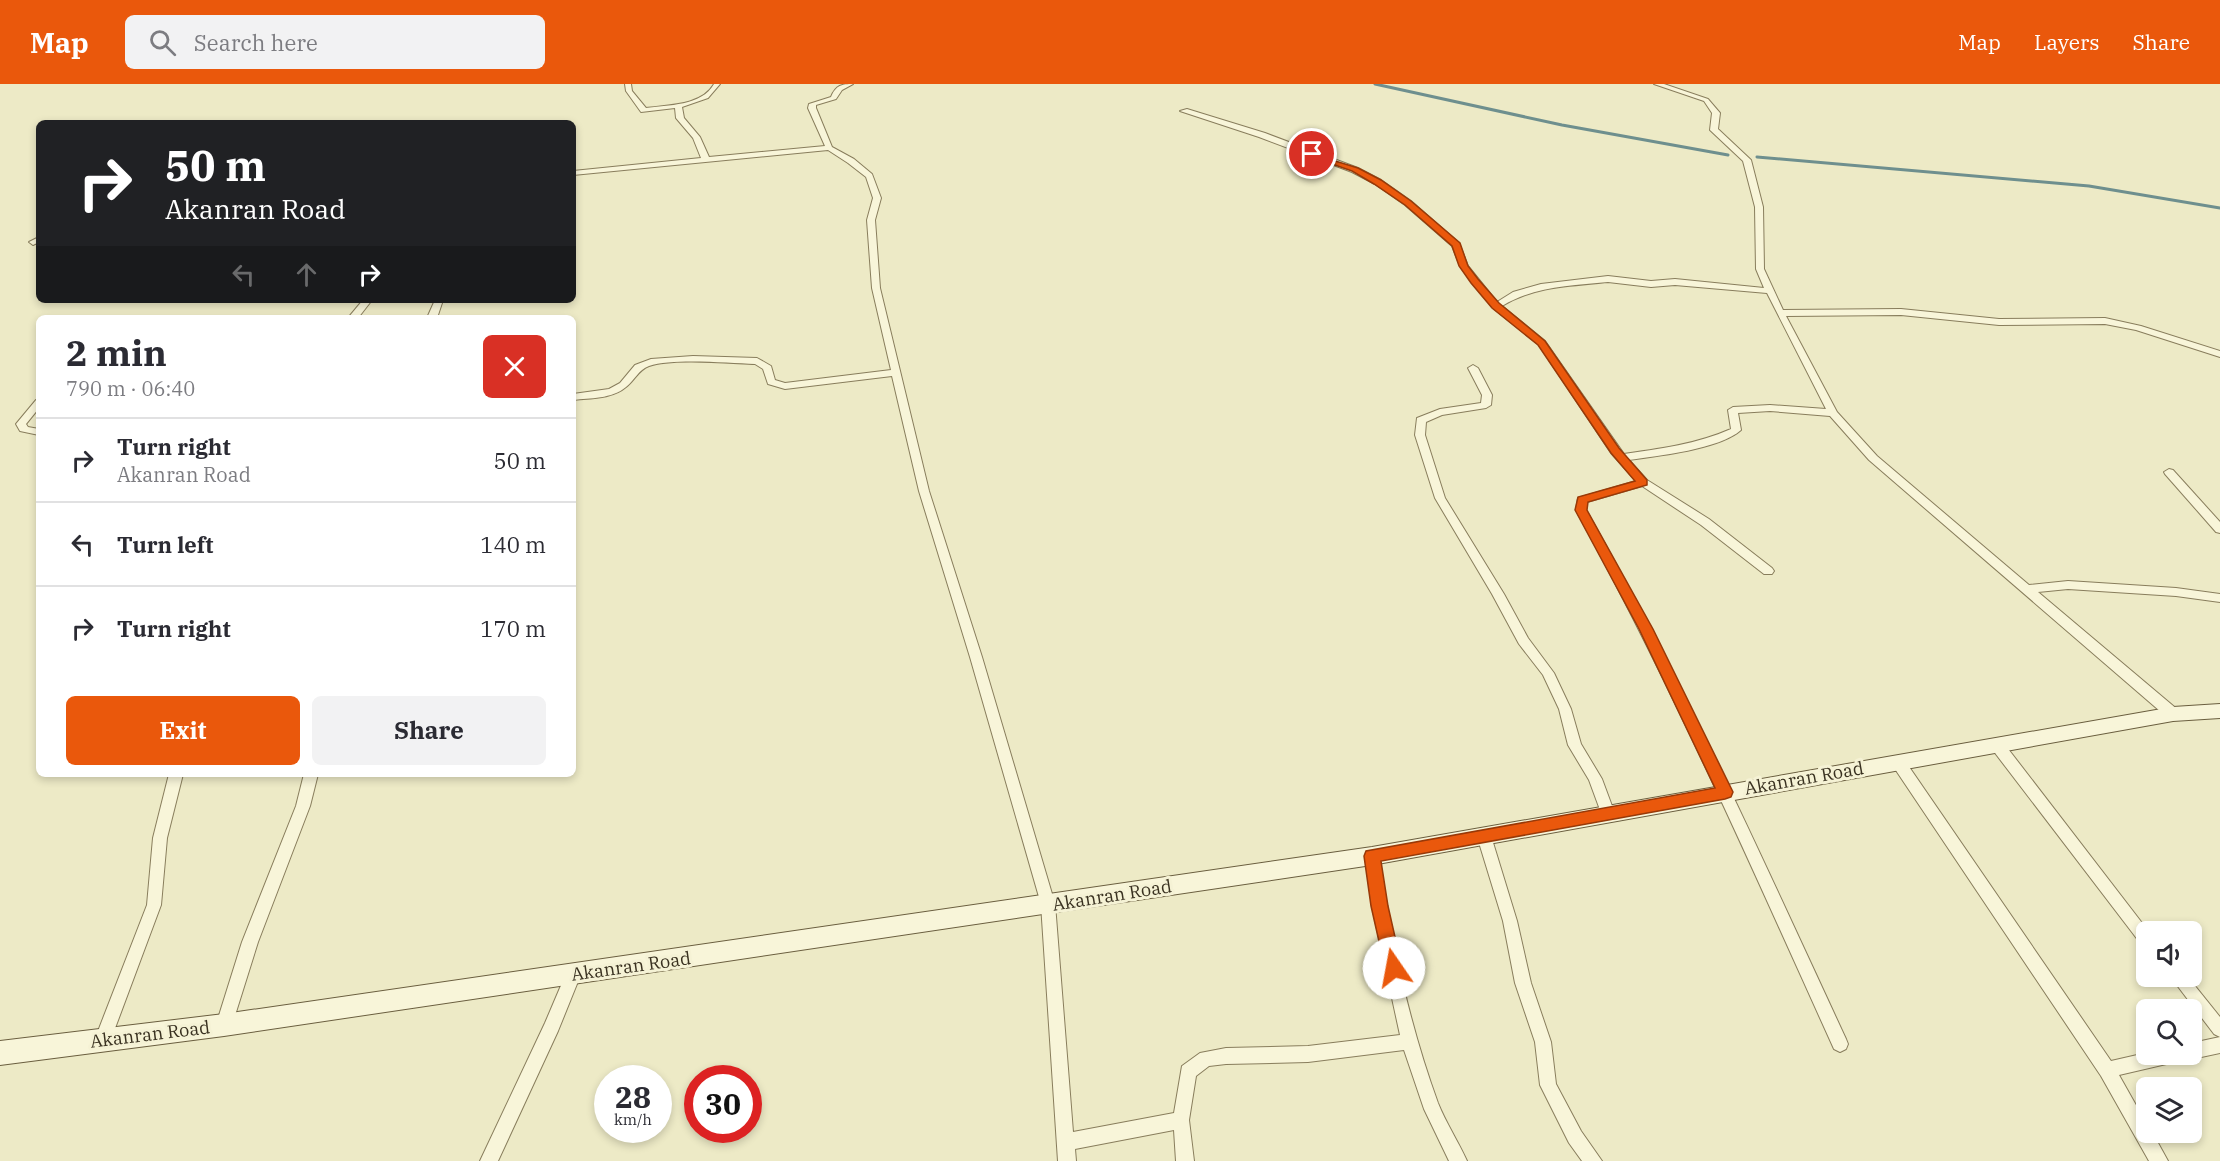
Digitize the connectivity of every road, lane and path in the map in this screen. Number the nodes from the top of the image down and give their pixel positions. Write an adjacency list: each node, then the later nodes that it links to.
1 (628, 84): 5 (street)
2 (717, 84): 5 (street)
3 (850, 84): 7 (street)
4 (1657, 84): 10 (street)
5 (678, 106): 8 (street)
6 (1184, 111): 12 (street)
7 (829, 148): 8 (street); 17 (street)
8 (706, 160): 9 (street)
9 (576, 173)
10 (1771, 291): 12 (street); 13 (street)
11 (366, 303): 14 (street)
12 (1496, 306): 22 (street)
13 (1780, 313): 15 (street); 20 (street)
14 (356, 315)
15 (2220, 354)
16 (1473, 368): 36 (street)
17 (897, 372): 18 (street); 39 (street)
18 (576, 397)
19 (36, 406): 21 (street)
20 (1833, 413): 22 (street); 27 (street)
21 (36, 431)
22 (1621, 458): 24 (street)
23 (2169, 472): 25 (street)
24 (1643, 482): 26 (street); 35 (street)
25 (2220, 530)
26 (1768, 571)
27 (2025, 589): 28 (street); 30 (street)
28 (2220, 598)
29 (2220, 711): 30 (main road, Akanran Road)
30 (2172, 714): 31 (main road, Akanran Road)
31 (1997, 745): 32 (main road, Akanran Road); 40 (street)
32 (1898, 762): 35 (main road, Akanran Road); 52 (street)
33 (175, 777): 45 (street)
34 (310, 777): 43 (street)
35 (1725, 792): 36 (main road, Akanran Road); 47 (street)
36 (1608, 814): 37 (main road, Akanran Road)
37 (1484, 836): 38 (main road, Akanran Road); 59 (street)
38 (1372, 856): 39 (main road, Akanran Road); 46 (street)
39 (1048, 904): 41 (main road, Akanran Road); 54 (street)
40 (2136, 926)
41 (573, 974): 43 (main road, Akanran Road); 55 (street)
42 (2186, 987): 44 (street)
43 (224, 1025): 45 (main road, Akanran Road)
44 (2220, 1029)
45 (104, 1039): 50 (main road, Akanran Road)
46 (1408, 1042): 53 (street); 58 (street)
47 (1839, 1044)
48 (2220, 1045): 49 (street)
49 (2202, 1049)
50 (0, 1053)
51 (2136, 1063): 52 (street)
52 (2107, 1070): 60 (street)
53 (1182, 1120): 54 (street); 57 (street)
54 (1066, 1142): 56 (street)
55 (489, 1161)
56 (1067, 1161)
57 (1185, 1161)
58 (1458, 1161)
59 (1593, 1161)
60 (2159, 1161)

